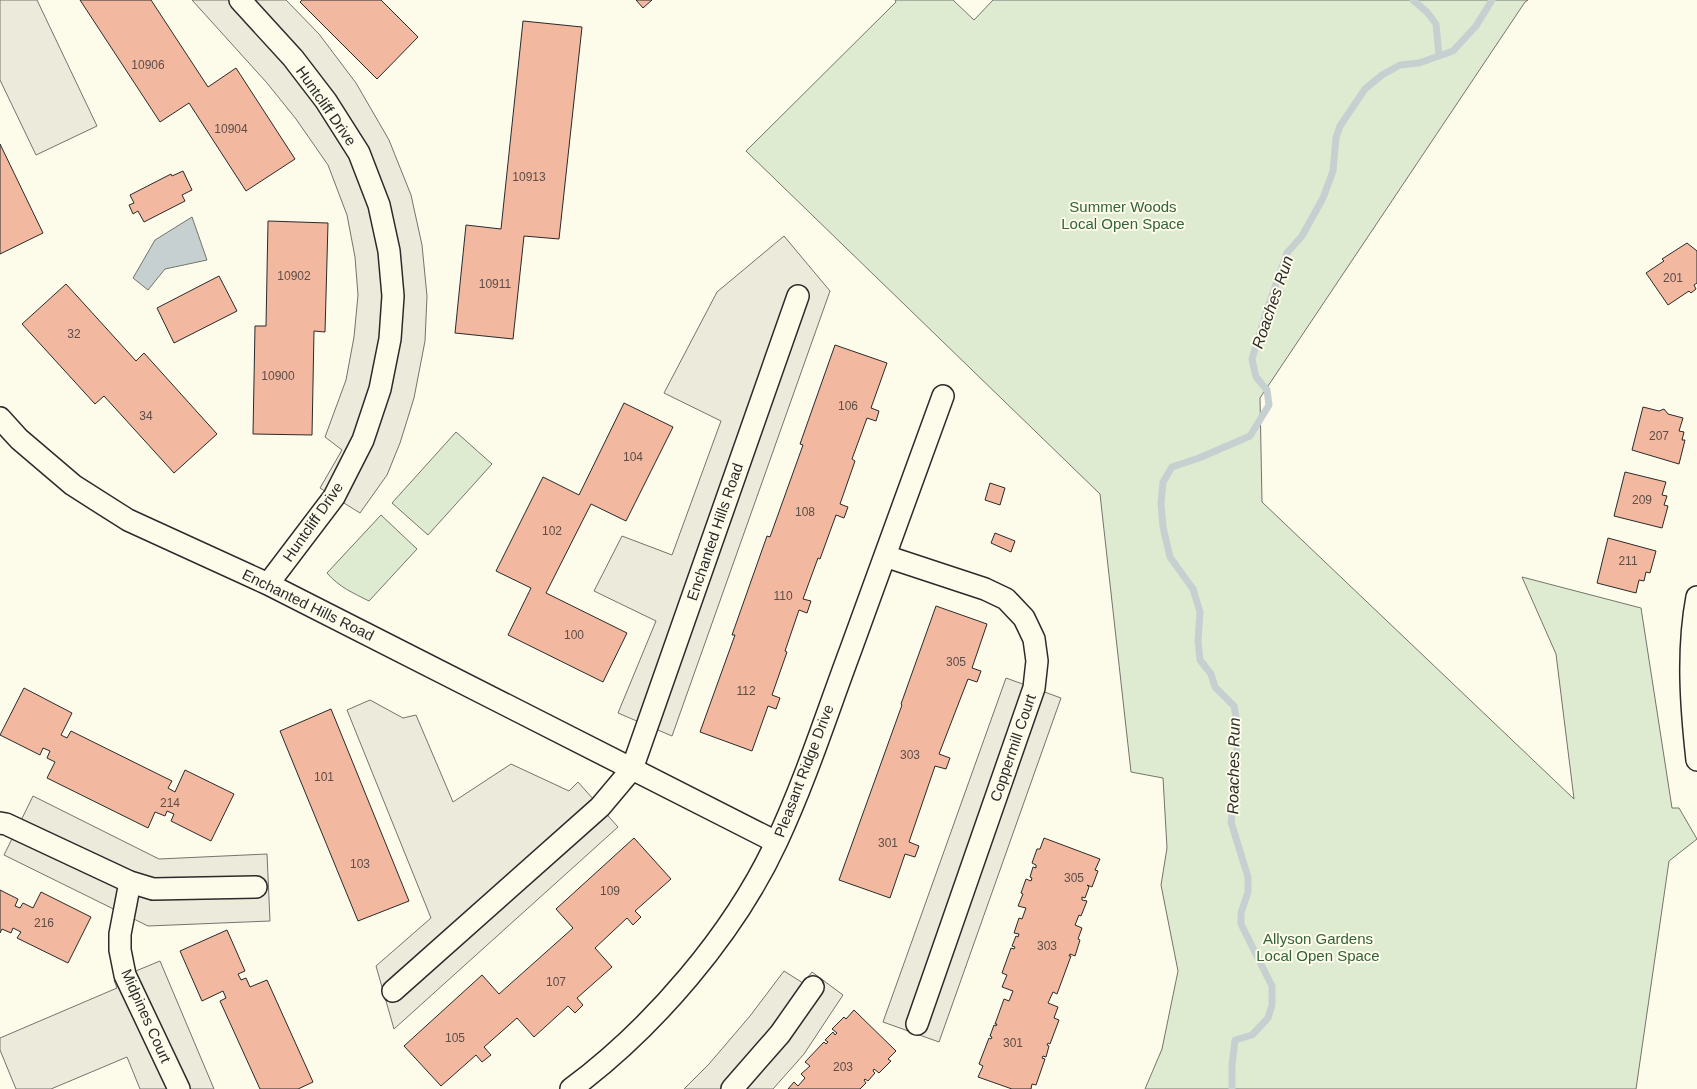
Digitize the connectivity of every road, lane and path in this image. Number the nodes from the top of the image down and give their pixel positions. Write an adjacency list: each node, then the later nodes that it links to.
1 (240, 0): 6 (street, Huntcliff Drive)
2 (798, 296): 9 (street, Enchanted Hills Road)
3 (943, 396): 5 (street, Pleasant Ridge Drive)
4 (0, 418): 6 (street, Enchanted Hills Road)
5 (884, 556): 11 (street, Pleasant Ridge Drive); 16 (street, Coppermill Court)
6 (268, 584): 9 (street, Enchanted Hills Road)
7 (1697, 597): 8 (street)
8 (1697, 760)
9 (632, 768): 11 (street, Enchanted Hills Road); 15 (street, Enchanted Hills Road)
10 (0, 823): 12 (street)
11 (776, 842): 18 (street, Pleasant Ridge Drive)
12 (130, 882): 13 (street); 17 (street, Midpines Court)
13 (256, 888)
14 (813, 987): 19 (street)
15 (393, 992)
16 (918, 1024)
17 (179, 1089)
18 (571, 1089)
19 (732, 1089)

